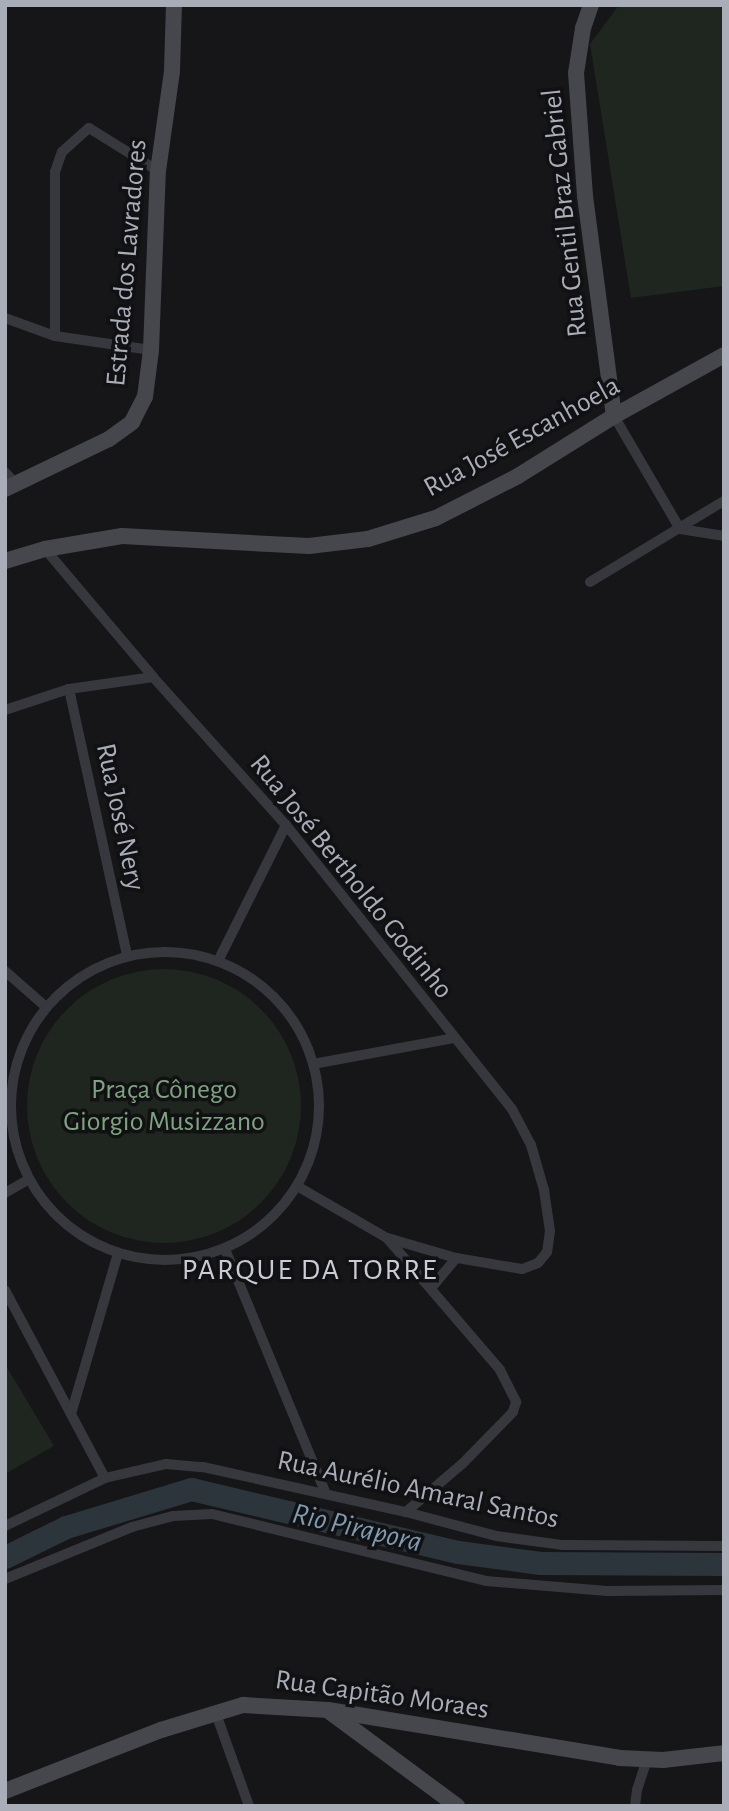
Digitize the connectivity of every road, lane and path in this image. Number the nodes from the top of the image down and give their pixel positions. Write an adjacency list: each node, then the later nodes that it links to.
1 (174, 5): 3 (street, Estrada dos Lavradores)
2 (591, 5): 8 (street, Rua Gentil Braz Gabriel)
3 (158, 171): 5 (street); 6 (street, Estrada dos Lavradores)
4 (5, 318): 5 (street)
5 (55, 337): 6 (street)
6 (151, 350): 9 (street, Estrada dos Lavradores)
7 (724, 355): 8 (street, Rua José Escanhoela)
8 (614, 416): 11 (street); 13 (street, Rua José Escanhoela)
9 (9, 481)
10 (724, 501): 11 (street)
11 (680, 529): 12 (street); 15 (street)
12 (724, 536)
13 (45, 549): 14 (street, Rua José Escanhoela); 16 (street, Rua José Bertholdo Godinho)
14 (5, 561)
15 (590, 582)
16 (153, 677): 17 (street); 19 (street, Rua José Bertholdo Godinho)
17 (69, 689): 18 (street); 20 (street, Rua José Nery)
18 (5, 709)
19 (286, 825): 21 (street); 24 (street, Rua José Bertholdo Godinho)
20 (127, 956): 21 (street); 23 (street)
21 (218, 961): 25 (street)
22 (5, 971): 23 (street)
23 (46, 1007): 26 (street)
24 (454, 1038): 25 (street); 33 (street, Rua José Bertholdo Godinho)
25 (313, 1064): 28 (street)
26 (8, 1096): 27 (street)
27 (29, 1179): 29 (street); 32 (street)
28 (297, 1186): 30 (street); 31 (street)
29 (5, 1193)
30 (387, 1238): 33 (street); 34 (street)
31 (225, 1248): 32 (street); 38 (street)
32 (118, 1253): 36 (street)
33 (456, 1258): 34 (street)
34 (432, 1287): 39 (street)
35 (5, 1290): 36 (street)
36 (71, 1414): 37 (street)
37 (105, 1478): 38 (street, Rua Aurélio Amaral Santos); 40 (street, Rua Aurélio Amaral Santos)
38 (326, 1494): 39 (street, Rua Aurélio Amaral Santos)
39 (406, 1512): 41 (street, Rua Aurélio Amaral Santos)
40 (5, 1526)
41 (724, 1546)
42 (5, 1579): 43 (street)
43 (724, 1590)
44 (328, 1710): 45 (street, Rua Capitão Moraes); 47 (street, Rua Capitão Moraes); 50 (street)
45 (215, 1711): 48 (street, Rua Capitão Moraes); 49 (street)
46 (724, 1753): 47 (street, Rua Capitão Moraes)
47 (647, 1759): 51 (street)
48 (5, 1791)
49 (249, 1806)
50 (457, 1806)
51 (635, 1806)

